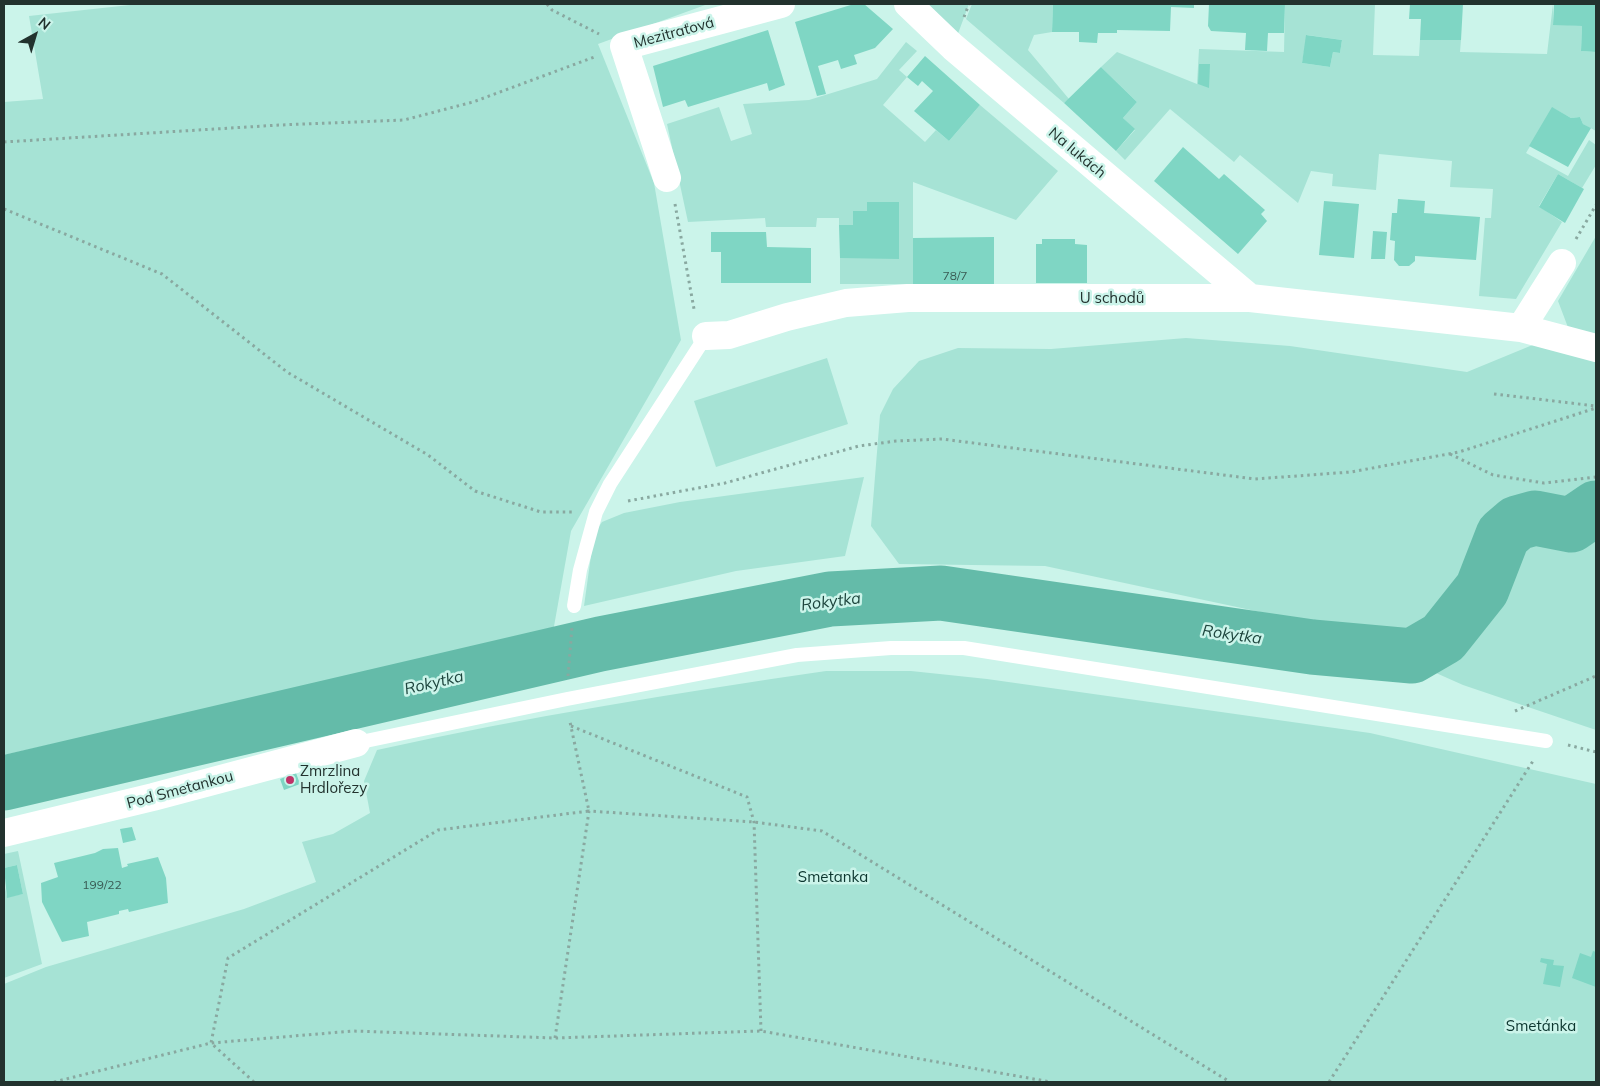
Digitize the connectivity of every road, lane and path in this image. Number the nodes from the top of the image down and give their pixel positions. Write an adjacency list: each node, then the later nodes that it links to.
1 (547, 4): 6 (path)
2 (781, 4): 6 (street, Mezitraťová)
3 (908, 4): 13 (street, Na lukách)
4 (969, 4): 5 (path)
5 (964, 18)
6 (624, 46): 7 (path); 8 (street)
7 (4, 142)
8 (667, 178): 15 (path)
9 (1596, 205): 11 (path)
10 (4, 209): 21 (path)
11 (1590, 216)
12 (1562, 263): 14 (street)
13 (1250, 298): 14 (street, U schodů); 15 (street, U schodů)
14 (1521, 328): 16 (street, U schodů)
15 (706, 336): 21 (lane)
16 (1596, 348)
17 (1494, 394): 18 (path)
18 (1596, 407): 19 (path)
19 (1449, 454): 20 (path); 21 (path)
20 (1596, 477)
21 (596, 512): 22 (lane)
22 (574, 606): 24 (path)
23 (1596, 676): 26 (path)
24 (567, 699): 25 (path); 26 (lane); 28 (lane)
25 (570, 726): 30 (path); 31 (path)
26 (1476, 730): 27 (lane)
27 (1546, 741): 29 (path); 40 (path)
28 (356, 743): 32 (street, Pod Smetankou)
29 (1596, 752)
30 (589, 811): 31 (path); 34 (path); 35 (path)
31 (754, 822): 33 (path); 39 (path)
32 (4, 833)
33 (761, 1032): 34 (path); 38 (path)
34 (555, 1038): 35 (path)
35 (211, 1043): 36 (path); 37 (path)
36 (54, 1082)
37 (254, 1082)
38 (1051, 1082)
39 (1230, 1082)
40 (1329, 1082)

